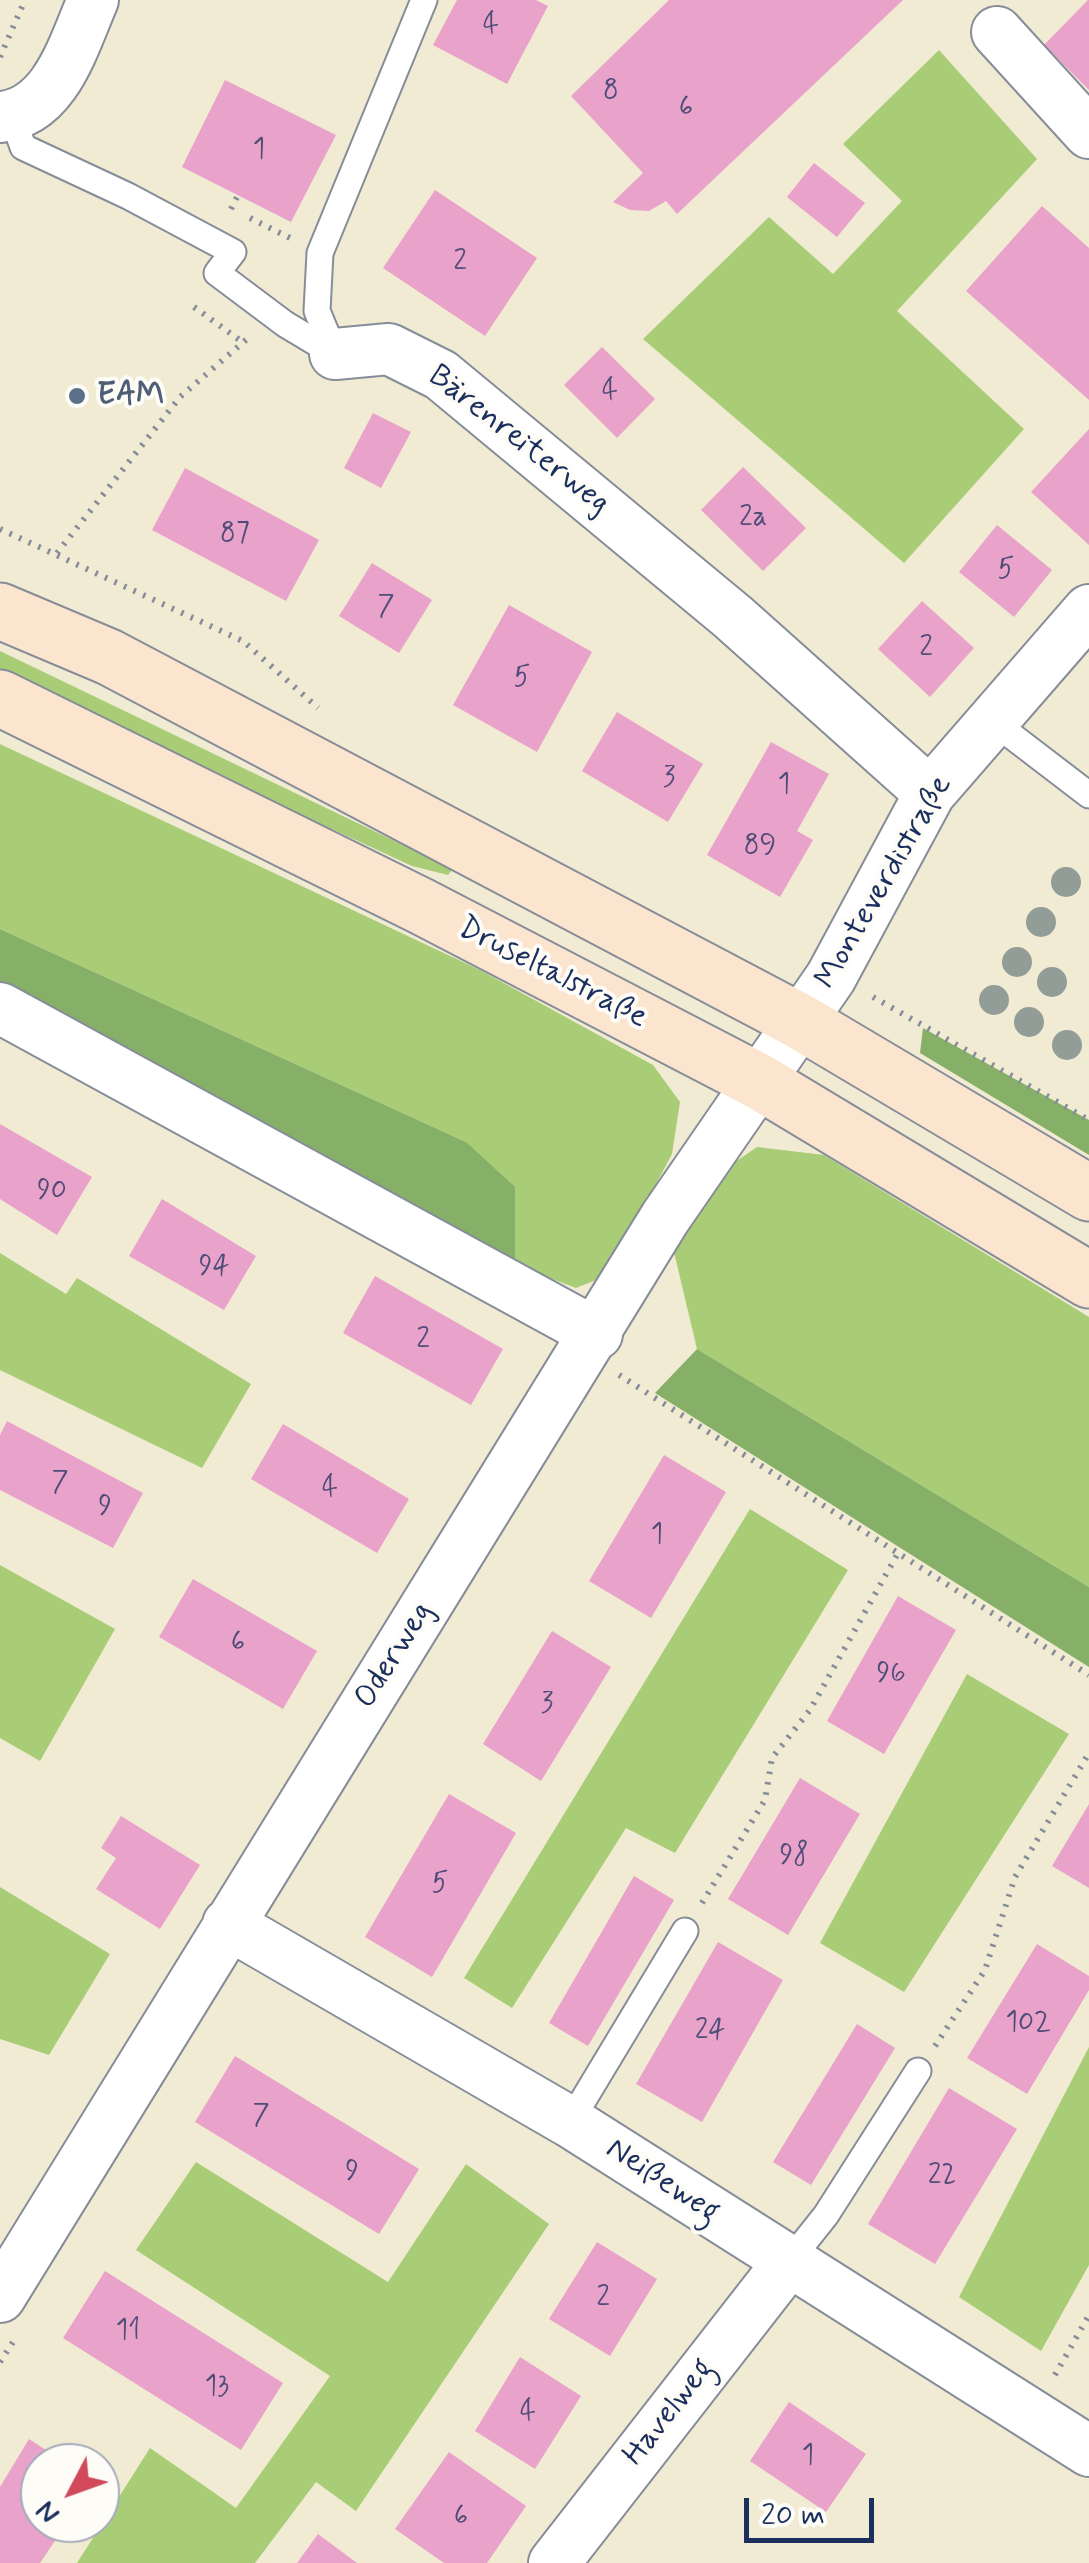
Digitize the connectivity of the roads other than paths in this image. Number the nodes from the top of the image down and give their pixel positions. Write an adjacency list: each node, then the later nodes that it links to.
1 (93, 0): 4 (street)
2 (424, 0): 6 (lane)
3 (998, 32): 5 (street)
4 (6, 116): 6 (lane)
5 (1089, 133)
6 (335, 354): 11 (street, Bärenreiterweg)
7 (1089, 610): 10 (street, Monteverdistraße)
8 (0, 611): 14 (main road)
9 (0, 698): 15 (main road, Druseltalstraße)
10 (991, 720): 11 (street, Monteverdistraße); 12 (lane)
11 (930, 793): 14 (street, Monteverdistraße)
12 (1089, 795)
13 (0, 1008): 18 (street)
14 (801, 1022): 15 (street, Oderweg); 16 (main road)
15 (760, 1082): 17 (main road, Druseltalstraße); 18 (street, Oderweg)
16 (1089, 1193)
17 (1089, 1280)
18 (597, 1334): 19 (street, Oderweg)
19 (228, 1924): 22 (street, Neißeweg); 24 (street, Oderweg)
20 (685, 1931): 22 (lane)
21 (918, 2071): 23 (lane)
22 (570, 2122): 23 (street, Neißeweg)
23 (787, 2264): 25 (street, Neißeweg); 26 (street, Havelweg)
24 (0, 2297)
25 (1089, 2451)
26 (554, 2563)

